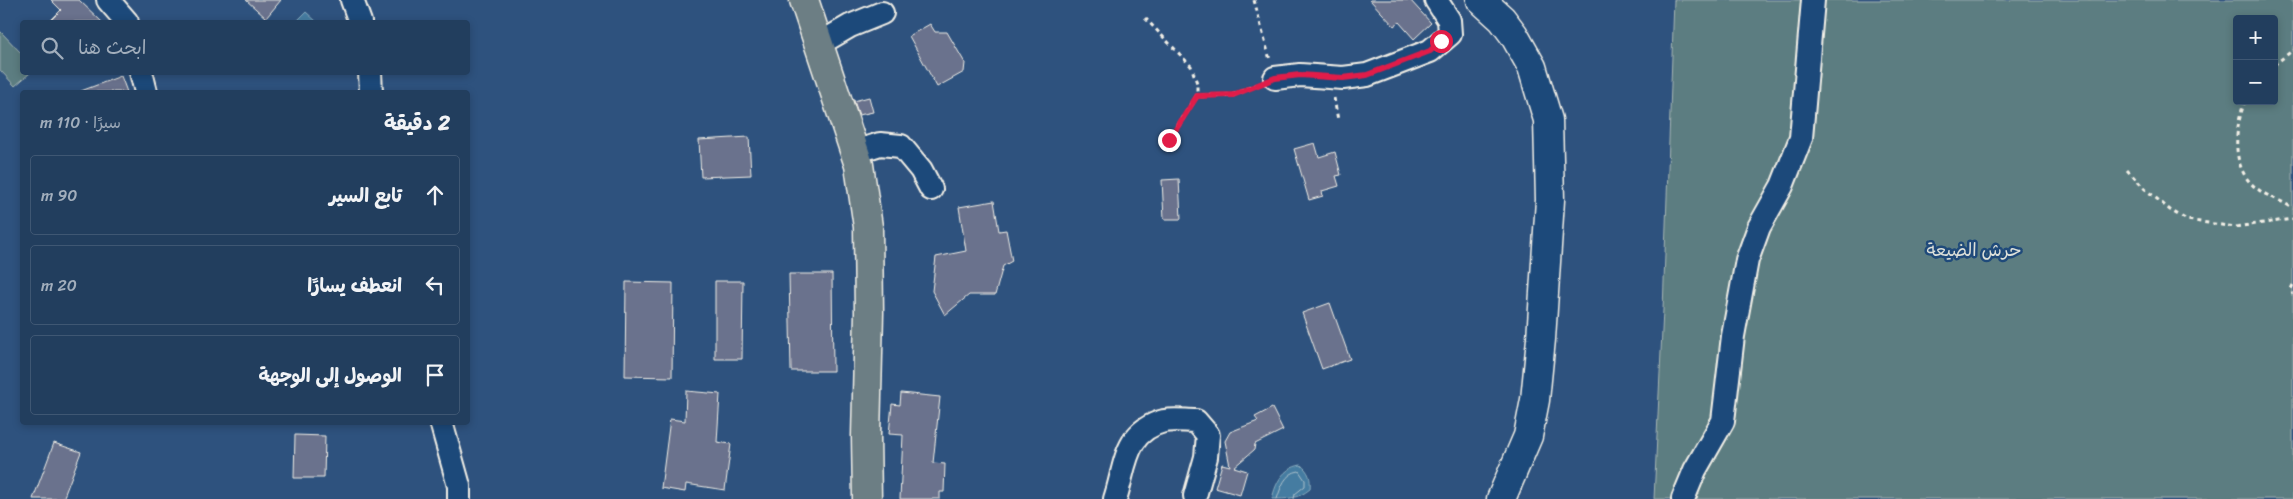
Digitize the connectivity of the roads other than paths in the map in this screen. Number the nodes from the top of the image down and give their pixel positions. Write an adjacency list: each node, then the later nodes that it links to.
1 (108, 0): 8 (street)
2 (352, 0): 9 (street)
3 (804, 0): 10 (main road)
4 (1436, 0): 13 (street)
5 (1481, 0): 23 (street)
6 (1813, 0): 24 (street)
7 (882, 13): 10 (street)
8 (125, 20)
9 (359, 20)
10 (819, 44): 16 (main road)
11 (142, 75): 14 (street)
12 (370, 75): 15 (street)
13 (1275, 78)
14 (146, 90)
15 (371, 90)
16 (855, 152): 17 (street); 21 (main road)
17 (931, 189)
18 (442, 425): 20 (street)
19 (1195, 496): 22 (street)
20 (459, 499)
21 (867, 499)
22 (1115, 499)
23 (1501, 499)
24 (1683, 499)

